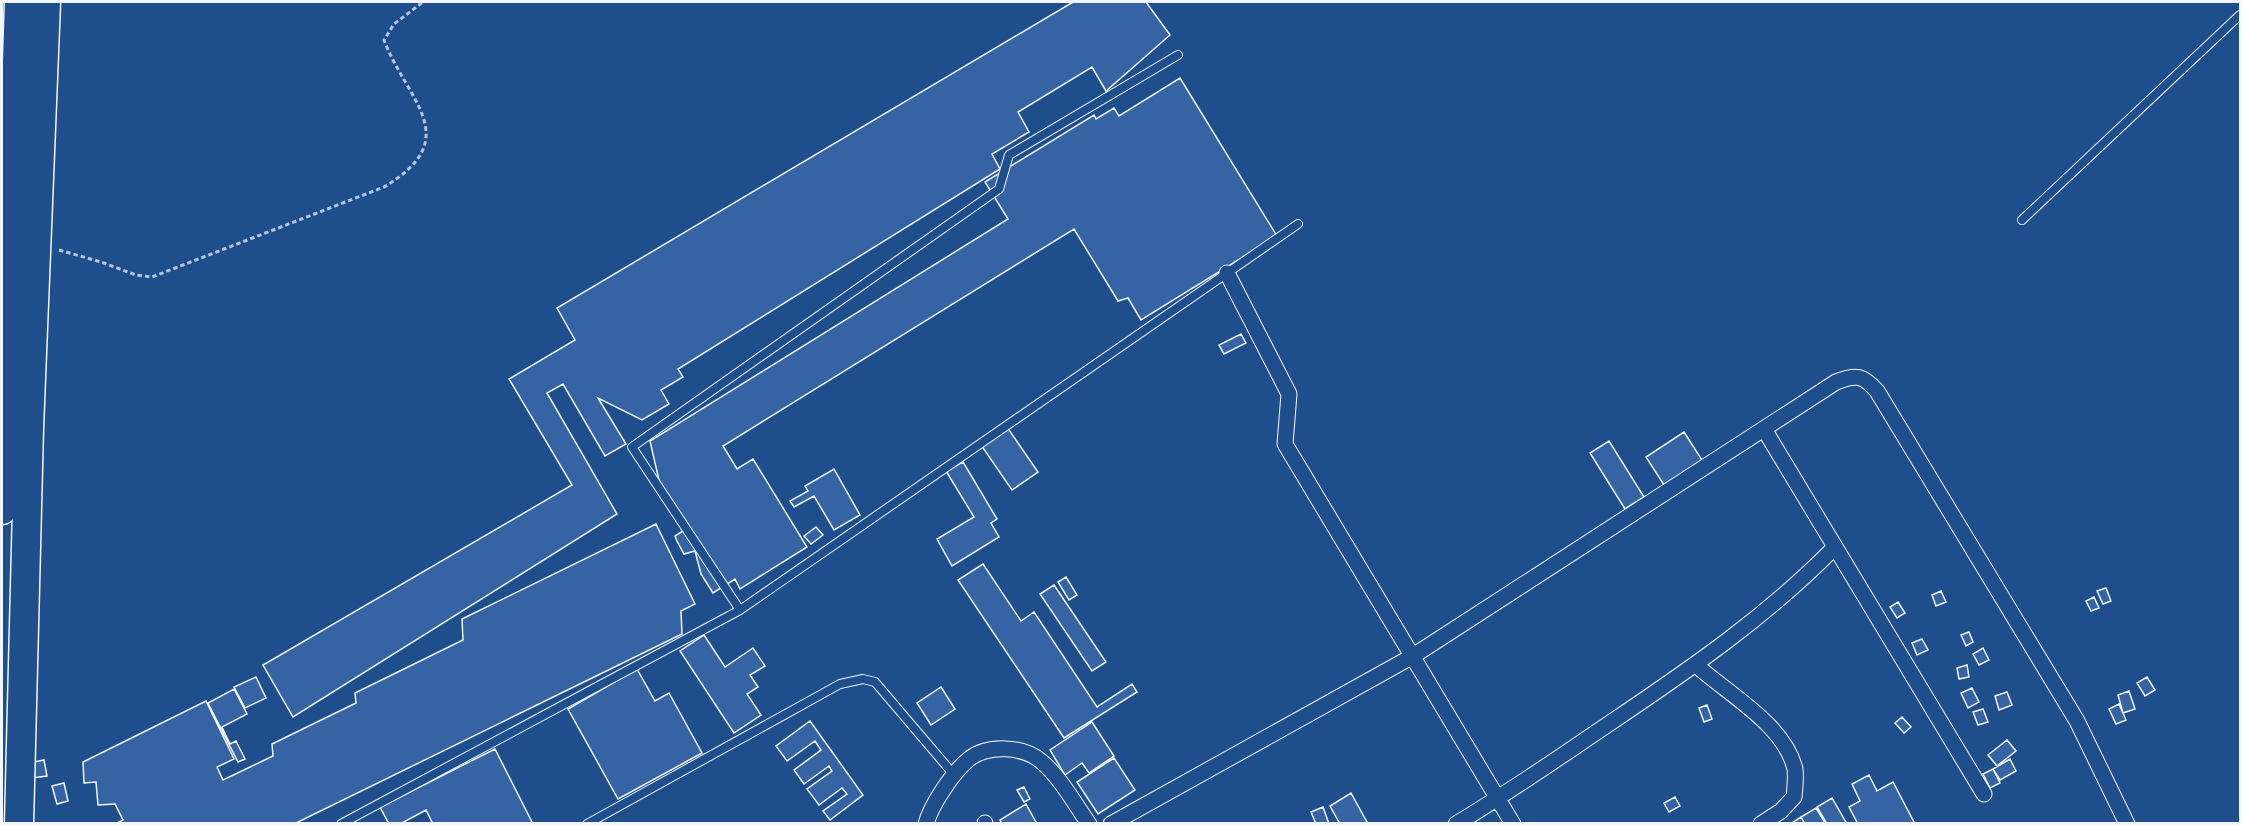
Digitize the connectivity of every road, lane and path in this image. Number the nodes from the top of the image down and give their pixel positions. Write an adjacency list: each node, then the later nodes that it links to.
1 (19, 2): 6 (highway)
2 (46, 2): 9 (highway)
3 (423, 2): 9 (path)
4 (2241, 15): 7 (lane)
5 (1178, 55): 15 (lane)
6 (9, 66): 11 (highway)
7 (2022, 220)
8 (1298, 224): 10 (lane)
9 (36, 244): 21 (highway)
10 (1227, 273): 15 (lane); 16 (street)
11 (4, 326): 13 (highway)
12 (1764, 429): 14 (street); 16 (street); 30 (street)
13 (2, 510)
14 (1835, 547): 17 (street); 19 (street)
15 (740, 609): 22 (lane)
16 (1413, 656): 20 (street); 26 (street)
17 (1696, 665): 20 (street); 29 (street)
18 (955, 776): 23 (lane); 24 (street); 25 (street)
19 (1984, 794)
20 (1498, 799): 27 (street); 28 (street)
21 (19, 824)
22 (341, 824)
23 (587, 824)
24 (926, 824)
25 (1089, 824)
26 (1112, 824)
27 (1456, 824)
28 (1513, 824)
29 (1761, 824)
30 (2127, 824)

